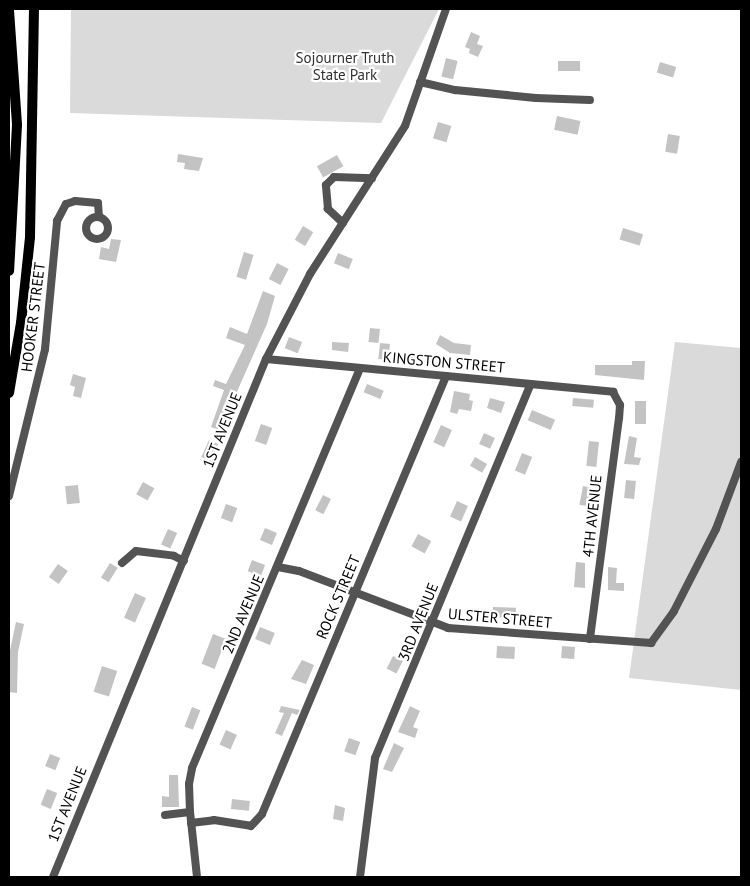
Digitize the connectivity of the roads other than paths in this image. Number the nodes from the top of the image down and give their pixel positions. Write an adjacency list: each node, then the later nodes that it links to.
1 (34, 9): 14 (main road)
2 (446, 9): 4 (street, 1ST AVENUE)
3 (9, 10): 9 (main road)
4 (420, 82): 5 (street); 6 (street, 1ST AVENUE)
5 (590, 100)
6 (372, 178): 8 (street, 1ST AVENUE); 8 (street)
7 (99, 217): 17 (street, HOOKER STREET)
8 (343, 223): 10 (street, 1ST AVENUE)
9 (9, 271)
10 (266, 360): 11 (street, KINGSTON STREET); 18 (street, 1ST AVENUE)
11 (360, 369): 12 (street, KINGSTON STREET); 20 (street, 2ND AVENUE)
12 (446, 376): 13 (street, KINGSTON STREET); 21 (street, ROCK STREET)
13 (531, 384): 15 (street, KINGSTON STREET); 22 (street, 3RD AVENUE)
14 (9, 393)
15 (617, 396): 23 (street, 4TH AVENUE)
16 (741, 462): 23 (street, ULSTER STREET)
17 (9, 496)
18 (184, 561): 19 (street); 27 (street, 1ST AVENUE)
19 (122, 563)
20 (278, 567): 21 (street, ULSTER STREET); 24 (street, 2ND AVENUE)
21 (355, 594): 22 (street, ULSTER STREET); 26 (street, ROCK STREET)
22 (432, 624): 23 (street, ULSTER STREET); 29 (street, 3RD AVENUE)
23 (590, 639)
24 (190, 812): 25 (street); 26 (street, 2ND AVENUE)
25 (166, 815)
26 (191, 823): 28 (street, 2ND AVENUE)
27 (53, 877)
28 (197, 877)
29 (360, 877)

